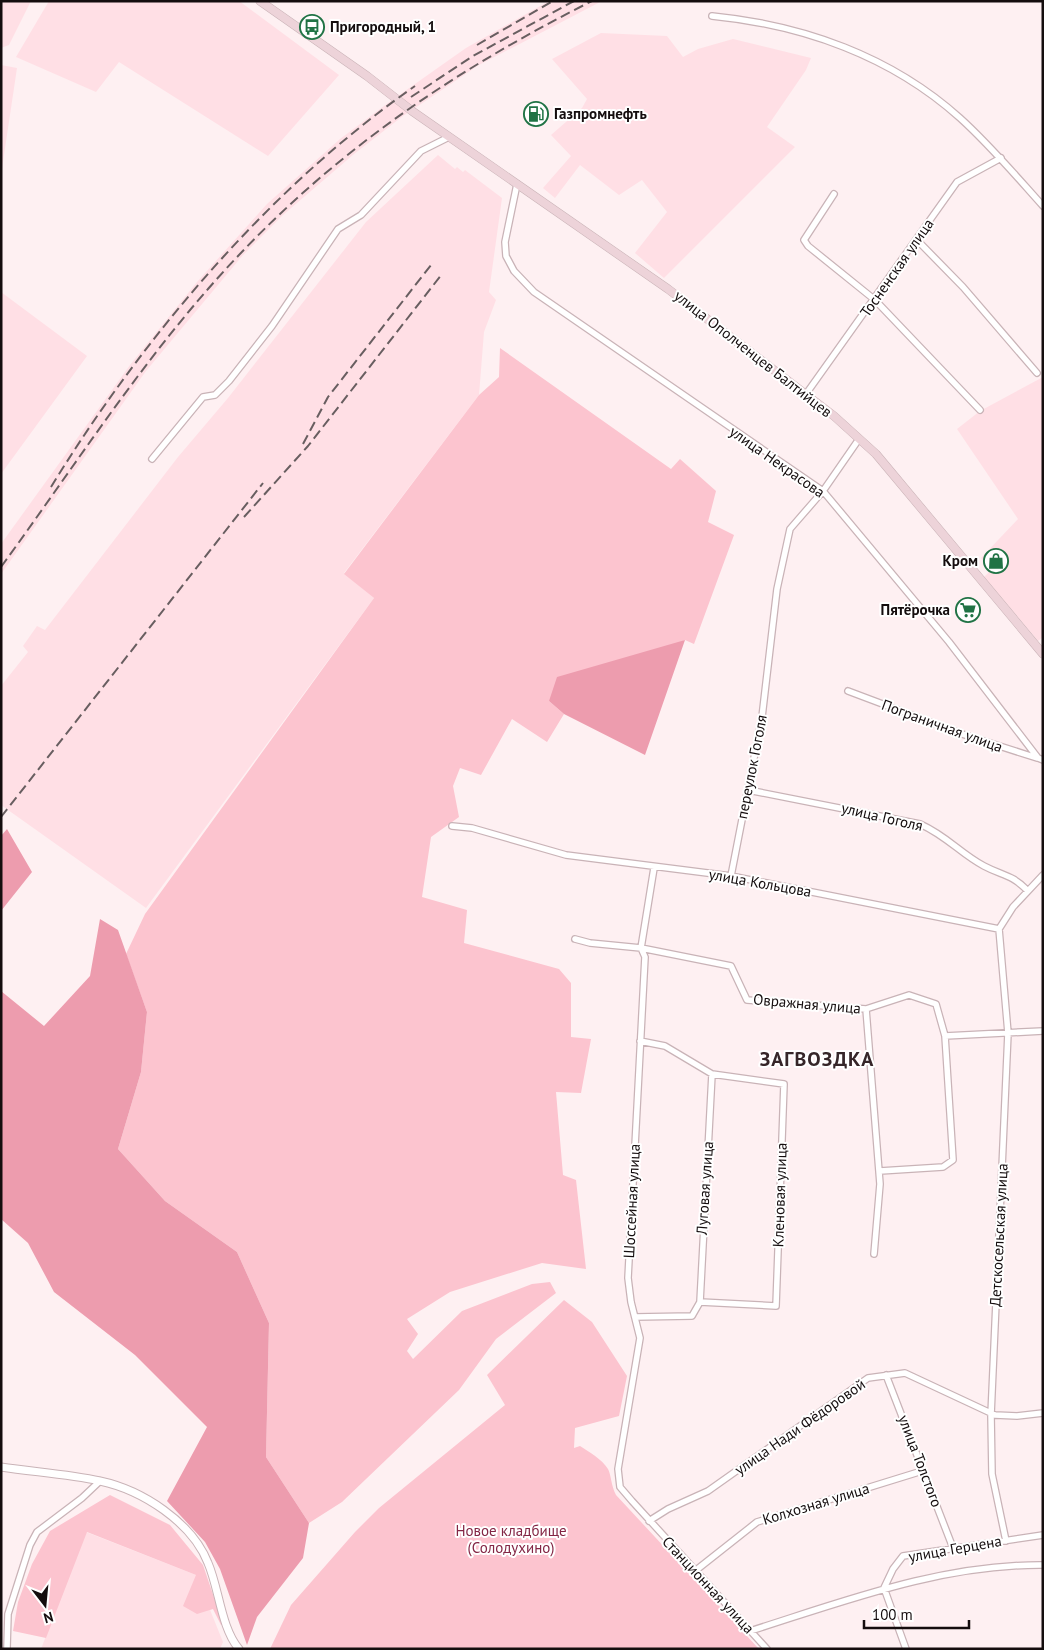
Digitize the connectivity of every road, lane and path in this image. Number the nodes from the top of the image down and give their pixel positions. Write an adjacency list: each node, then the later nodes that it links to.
1 (260, 1): 3 (main road, улица Ополченцев Балтийцев)
2 (712, 16): 4 (street)
3 (449, 136): 5 (main road, улица Ополченцев Балтийцев); 14 (street)
4 (1001, 158): 7 (street); 8 (street, Тосненская улица)
5 (517, 184): 11 (main road, улица Ополченцев Балтийцев); 15 (street, улица Некрасова)
6 (834, 194): 9 (street)
7 (1043, 206)
8 (917, 240): 9 (street, Тосненская улица); 10 (street)
9 (874, 300): 11 (street, Тосненская улица); 12 (street)
10 (1037, 373)
11 (806, 394): 13 (main road, улица Ополченцев Балтийцев)
12 (980, 410)
13 (859, 439): 15 (street, переулок Гоголя); 16 (main road, улица Ополченцев Балтийцев)
14 (152, 459)
15 (823, 491): 18 (street, улица Некрасова); 19 (street, переулок Гоголя)
16 (1043, 654)
17 (848, 691): 18 (street, Пограничная улица)
18 (1040, 759)
19 (748, 790): 23 (street, переулок Гоголя); 24 (street, улица Гоголя)
20 (452, 826): 21 (street, улица Кольцова)
21 (654, 868): 23 (street, улица Кольцова); 27 (street, Шоссейная улица)
22 (1043, 875): 24 (street)
23 (731, 876): 25 (street, улица Кольцова)
24 (1028, 890): 25 (street)
25 (999, 929): 30 (street, Детскосельская улица)
26 (575, 939): 27 (street, Овражная улица)
27 (641, 948): 28 (street, Овражная улица); 32 (street, Шоссейная улица)
28 (866, 1009): 31 (street, Овражная улица); 34 (street)
29 (1043, 1032): 30 (street)
30 (1008, 1033): 31 (street); 39 (street, Детскосельская улица)
31 (945, 1036): 34 (street)
32 (640, 1041): 33 (street); 37 (street, Шоссейная улица)
33 (712, 1074): 36 (street, Луговая улица); 36 (street, Кленовая улица)
34 (880, 1171): 35 (street)
35 (874, 1254)
36 (700, 1302): 37 (street)
37 (635, 1316): 44 (street, Шоссейная улица)
38 (886, 1374): 39 (street, улица Нади Фёдоровой); 42 (street, улица Толстого); 44 (street, улица Нади Фёдоровой)
39 (991, 1413): 40 (street, улица Нади Фёдоровой); 46 (street, Детскосельская улица)
40 (1043, 1413)
41 (1, 1467): 43 (street)
42 (922, 1471): 47 (street, улица Толстого); 49 (street, Колхозная улица)
43 (100, 1481): 51 (street); 53 (street)
44 (649, 1521): 49 (street, Станционная улица)
45 (1043, 1535): 46 (street, улица Герцена)
46 (1006, 1540): 47 (street, улица Герцена)
47 (953, 1548): 50 (street, улица Герцена)
48 (1043, 1565): 50 (street)
49 (696, 1571): 52 (street, Станционная улица)
50 (884, 1588): 52 (street); 56 (street)
51 (4, 1612): 54 (street)
52 (750, 1631): 55 (street, Станционная улица)
53 (234, 1647)
54 (7, 1649)
55 (767, 1649)
56 (906, 1649)

